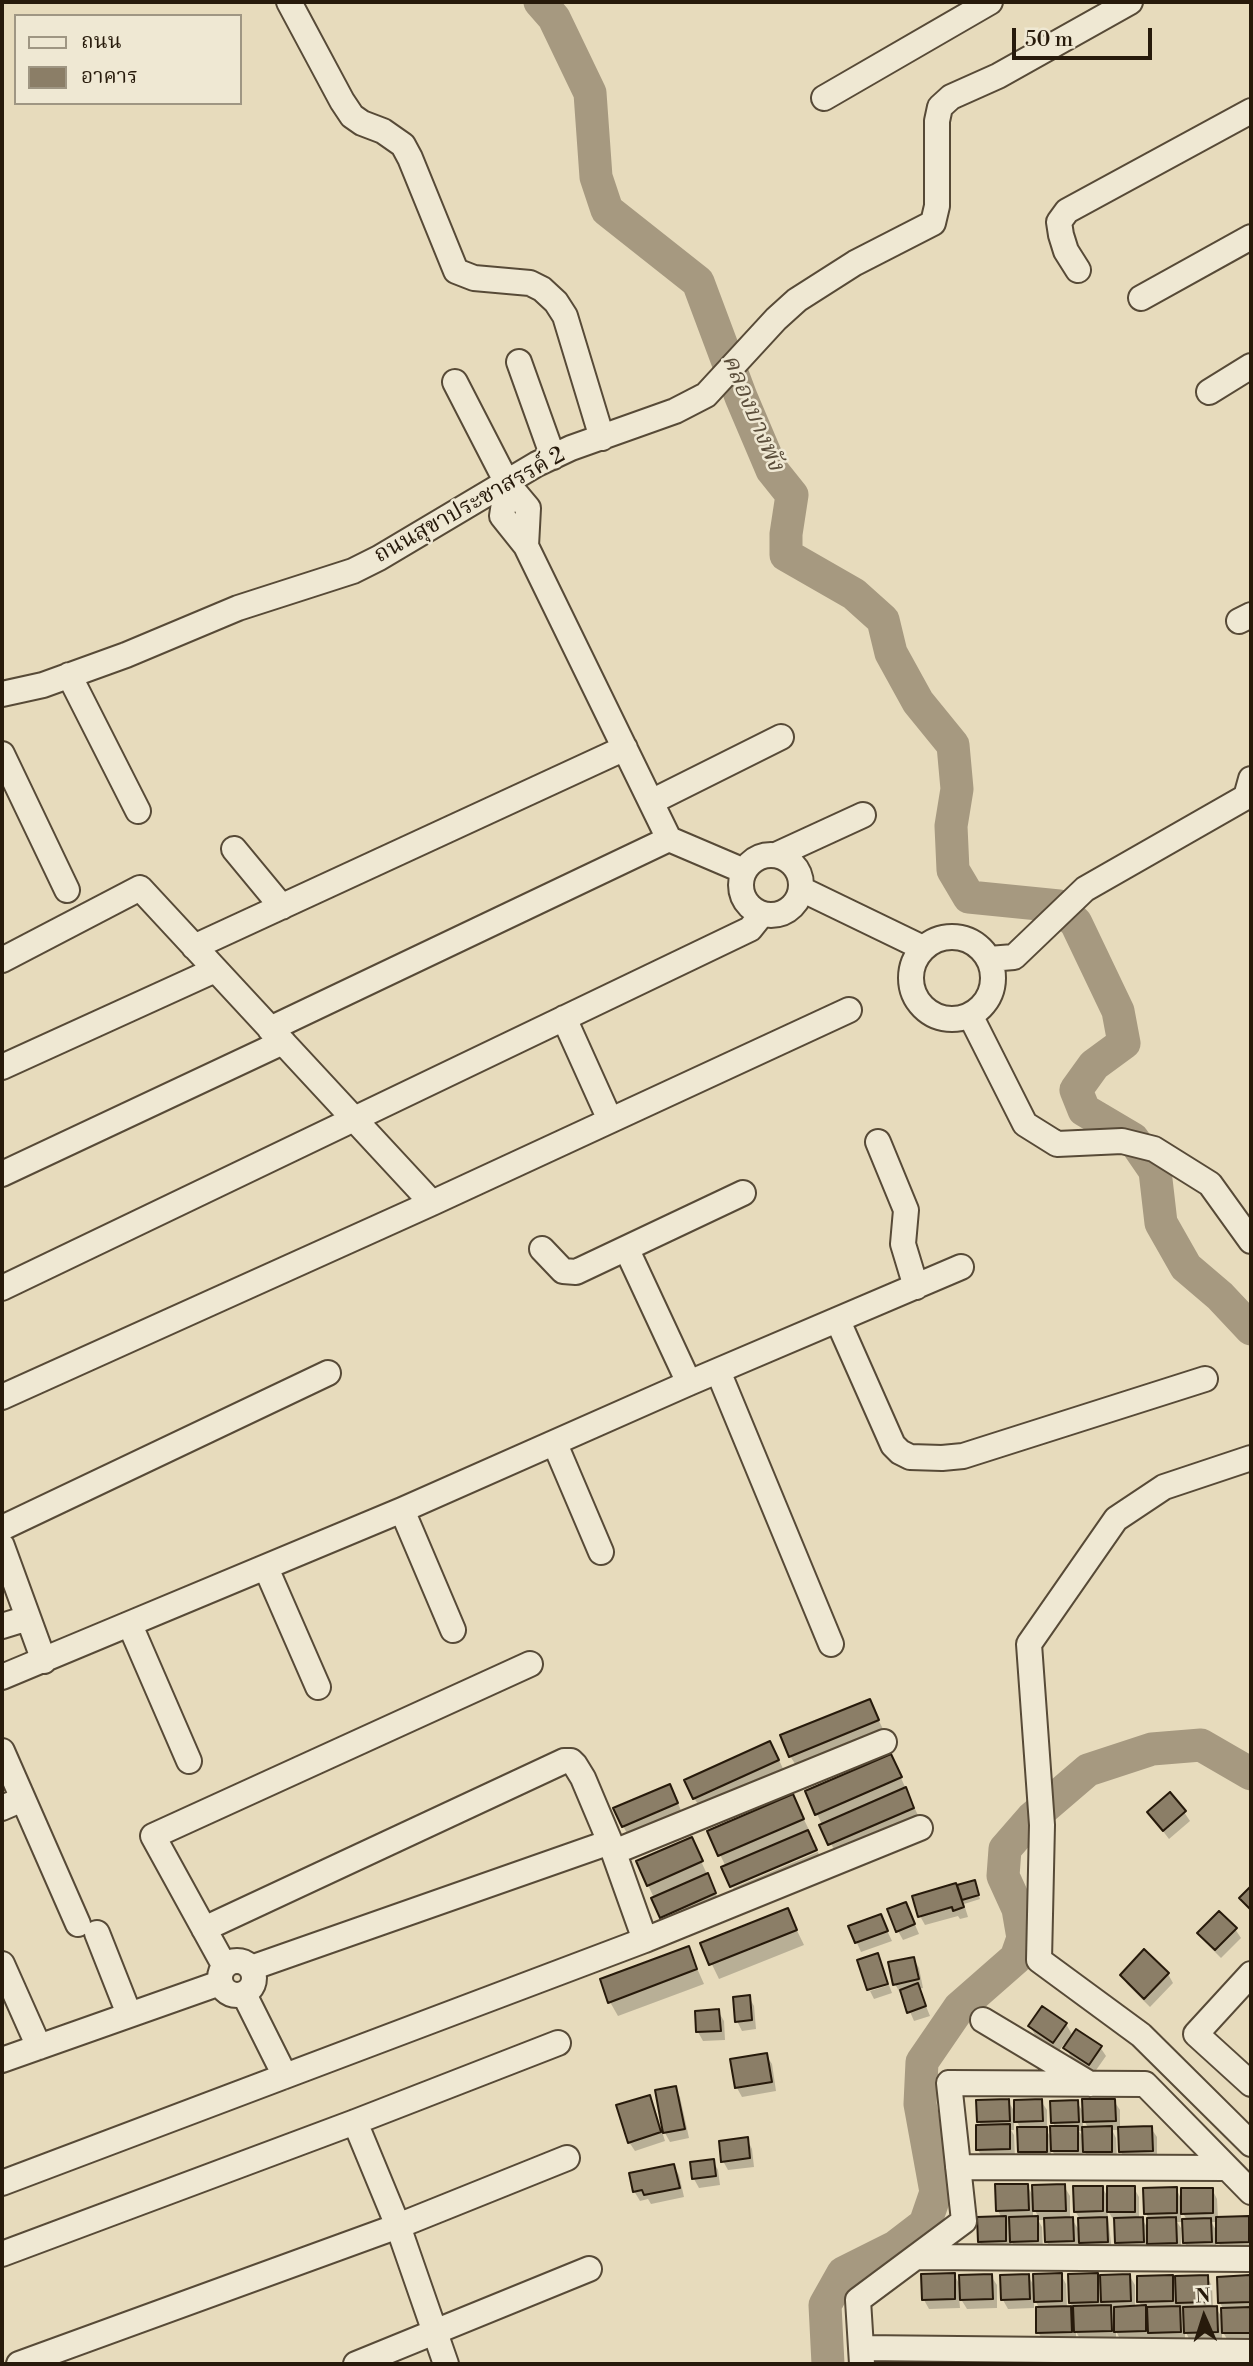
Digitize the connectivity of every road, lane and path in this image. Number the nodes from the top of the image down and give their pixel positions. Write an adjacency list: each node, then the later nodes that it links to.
1 (990, 2): 4 (street)
2 (1130, 2): 13 (street, ถนนสุขาประชาสรรค์ 2)
3 (297, 4): 13 (street)
4 (824, 98)
5 (1251, 111): 7 (street)
6 (1251, 237): 8 (street)
7 (1079, 270)
8 (1141, 298)
9 (519, 362): 14 (street)
10 (1251, 366): 12 (street)
11 (456, 382): 15 (street)
12 (1209, 392)
13 (602, 438): 14 (street, ถนนสุขาประชาสรรค์ 2)
14 (553, 457): 15 (street, ถนนสุขาประชาสรรค์ 2)
15 (507, 482): 16 (street, ถนนสุขาประชาสรรค์ 2); 19 (street)
16 (69, 675): 17 (street, ถนนสุขาประชาสรรค์ 2); 23 (street)
17 (2, 694)
18 (781, 737): 22 (street)
19 (625, 748): 22 (street); 31 (street)
20 (2, 754): 29 (street)
21 (1251, 779): 35 (street)
22 (651, 802): 25 (street)
23 (138, 811)
24 (863, 816): 27 (street)
25 (669, 839): 28 (street); 41 (street)
26 (234, 849): 31 (street)
27 (776, 855): 28 (street); 30 (street)
28 (744, 871): 32 (street)
29 (67, 890)
30 (797, 897): 32 (street); 34 (street)
31 (282, 907): 33 (street)
32 (762, 914): 40 (street)
33 (194, 947): 36 (street); 37 (street)
34 (918, 955): 35 (street); 39 (street)
35 (989, 959): 39 (street)
36 (2, 960)
37 (215, 970): 41 (street); 42 (street)
38 (849, 1010): 44 (street)
39 (970, 1015): 49 (street)
40 (564, 1018): 43 (street); 44 (street)
41 (276, 1036): 43 (street); 46 (street)
42 (2, 1067)
43 (354, 1119): 48 (street); 54 (street)
44 (610, 1120): 48 (street)
45 (878, 1142): 53 (street)
46 (2, 1174)
47 (743, 1193): 51 (street)
48 (432, 1203): 60 (street)
49 (1251, 1241)
50 (542, 1249): 51 (street)
51 (627, 1250): 59 (street)
52 (961, 1267): 53 (street)
53 (916, 1287): 55 (street)
54 (2, 1288)
55 (838, 1321): 56 (street); 58 (street)
56 (718, 1371): 59 (street); 72 (street)
57 (328, 1373): 64 (street)
58 (1205, 1379)
59 (689, 1383): 61 (street)
60 (2, 1397)
61 (555, 1444): 63 (street); 66 (street)
62 (1251, 1458): 99 (street)
63 (402, 1510): 67 (street); 71 (street)
64 (2, 1528)
65 (2, 1546): 68 (street)
66 (601, 1552)
67 (265, 1568): 69 (street); 76 (street)
68 (28, 1618): 70 (street); 73 (street)
69 (131, 1625): 73 (street); 79 (street)
70 (2, 1626)
71 (453, 1630)
72 (831, 1644)
73 (44, 1661): 75 (street)
74 (530, 1664): 83 (street)
75 (2, 1677)
76 (318, 1687)
77 (884, 1742): 82 (street)
78 (2, 1751): 80 (street)
79 (189, 1761)
80 (12, 1804): 90 (street)
81 (920, 1828): 84 (street)
82 (612, 1847): 83 (street); 84 (street); 86 (street)
83 (204, 1929): 87 (street)
84 (645, 1940): 95 (street)
85 (2, 1964): 93 (street)
86 (251, 1968): 87 (street); 89 (street)
87 (222, 1974): 89 (street); 90 (street)
88 (1251, 1974): 97 (street)
89 (244, 1994): 95 (street)
90 (129, 2014): 93 (street)
91 (983, 2020): 96 (street)
92 (558, 2043): 98 (street)
93 (39, 2047): 94 (street)
94 (2, 2060)
95 (285, 2076): 103 (street)
96 (1090, 2084): 101 (street); 102 (street)
97 (1251, 2084)
98 (355, 2122): 105 (street); 106 (street)
99 (1251, 2144)
100 (567, 2158): 105 (street)
101 (958, 2167): 102 (street); 107 (street)
102 (1226, 2168): 104 (street)
103 (2, 2183)
104 (1251, 2192)
105 (398, 2226): 110 (street); 113 (street)
106 (2, 2254)
107 (916, 2257): 108 (street); 112 (street)
108 (1251, 2259)
109 (589, 2269): 110 (street)
110 (434, 2333): 114 (street); 115 (street)
111 (1251, 2352): 112 (street)
112 (862, 2356)
113 (19, 2364)
114 (356, 2364)
115 (446, 2364)

